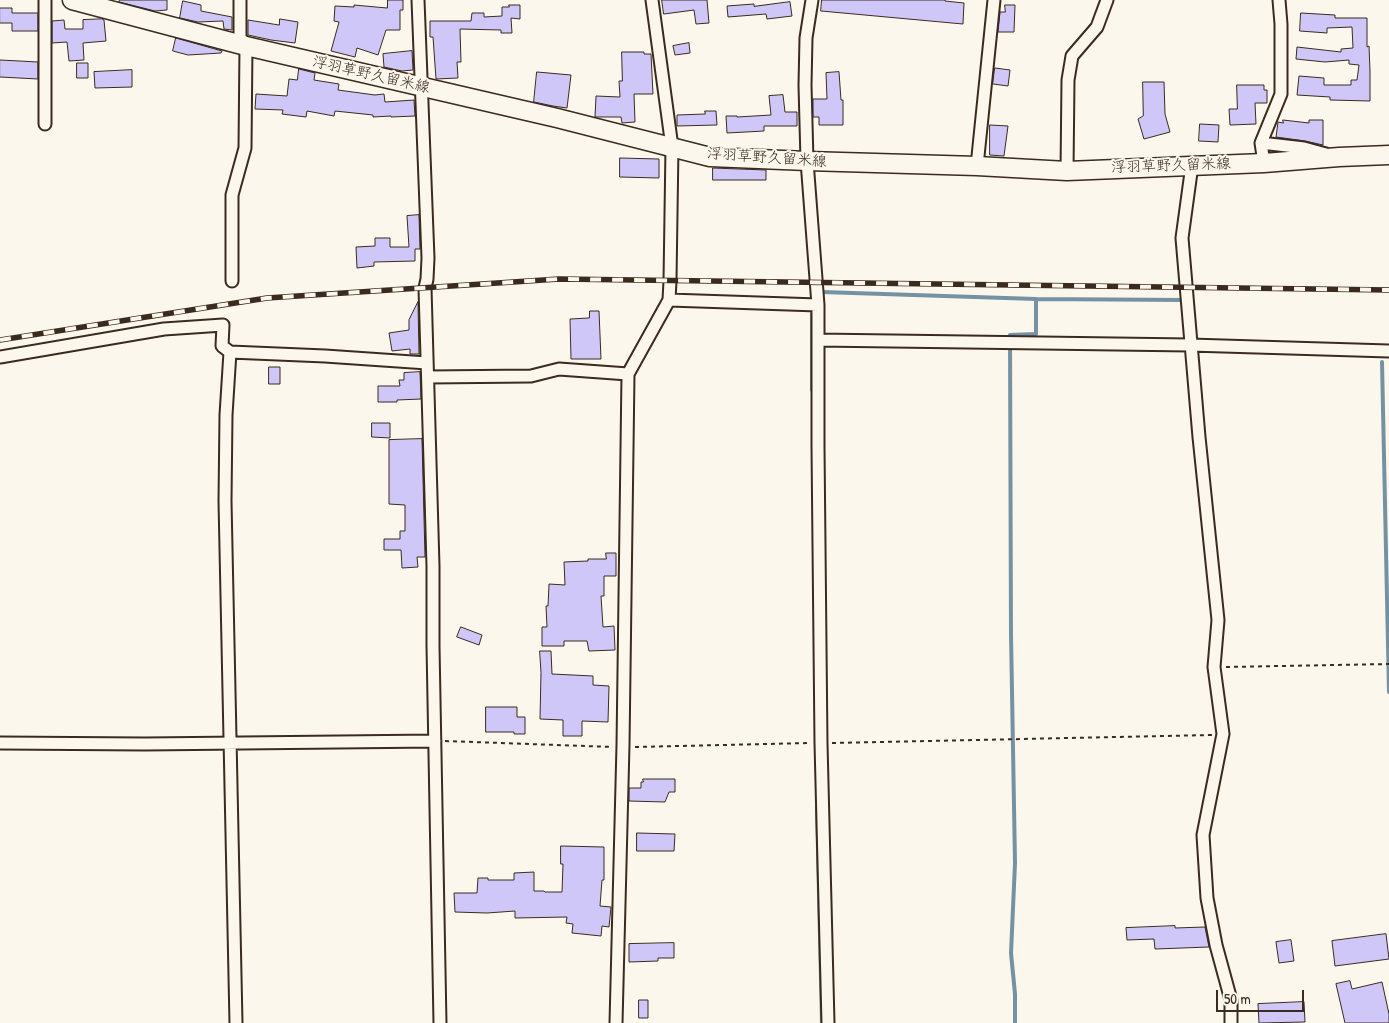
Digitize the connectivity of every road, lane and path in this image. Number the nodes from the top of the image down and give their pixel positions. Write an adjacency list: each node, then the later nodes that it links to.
1 (45, 0): 12 (street)
2 (72, 0): 10 (main road, 浮羽草野久留米線)
3 (240, 0): 10 (street)
4 (418, 0): 11 (street)
5 (652, 0): 14 (street)
6 (812, 0): 17 (street)
7 (994, 0): 20 (street)
8 (1108, 0): 21 (street)
9 (1279, 0): 13 (street)
10 (246, 46): 11 (main road, 浮羽草野久留米線); 22 (street)
11 (422, 86): 14 (main road, 浮羽草野久留米線); 30 (street)
12 (45, 124)
13 (1261, 143): 16 (street); 18 (street)
14 (672, 147): 17 (main road, 浮羽草野久留米線); 23 (street)
15 (1389, 155): 16 (main road, 浮羽草野久留米線)
16 (1339, 157): 18 (main road, 浮羽草野久留米線)
17 (807, 162): 20 (main road, 浮羽草野久留米線); 24 (street)
18 (1264, 163): 19 (main road, 浮羽草野久留米線)
19 (1192, 165): 21 (main road, 浮羽草野久留米線); 26 (street)
20 (977, 166): 21 (main road, 浮羽草野久留米線)
21 (1067, 171)
22 (232, 281)
23 (669, 300): 24 (street); 31 (street)
24 (818, 305): 25 (street)
25 (818, 340): 26 (street); 41 (street)
26 (1190, 345): 27 (street); 34 (street)
27 (1389, 351)
28 (230, 352): 29 (street); 30 (street); 37 (street)
29 (0, 357)
30 (427, 363): 32 (street)
31 (628, 374): 32 (street); 40 (street)
32 (428, 377): 35 (street)
33 (1389, 664): 34 (path)
34 (1214, 667): 42 (street)
35 (435, 741): 37 (street); 39 (street)
36 (0, 743): 37 (street)
37 (230, 743): 38 (street)
38 (236, 1023)
39 (440, 1023)
40 (616, 1023)
41 (828, 1023)
42 (1231, 1023)

